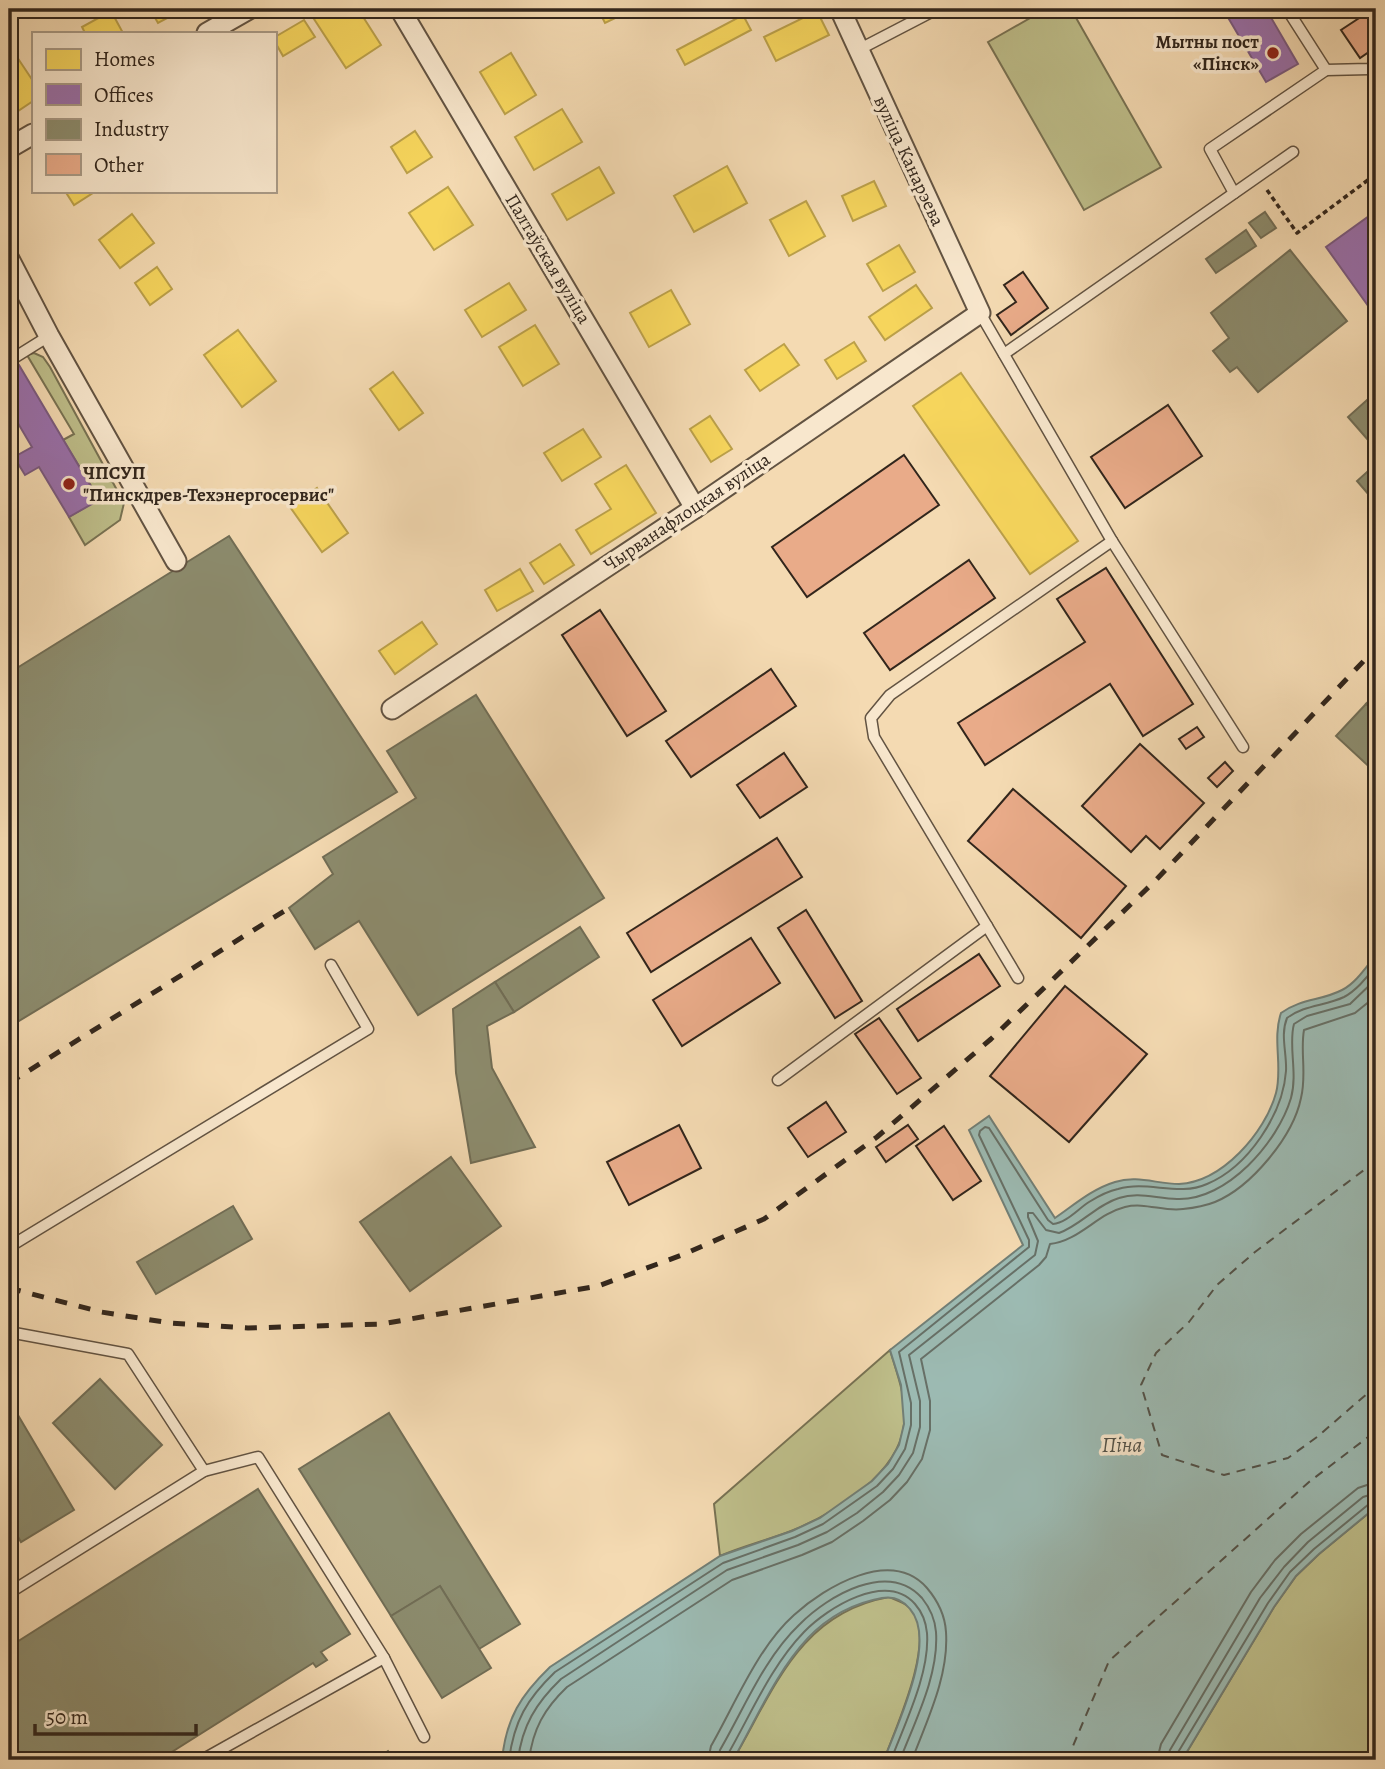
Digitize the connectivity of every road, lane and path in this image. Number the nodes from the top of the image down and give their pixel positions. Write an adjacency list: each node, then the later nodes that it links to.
1 (249, 9): 6 (street)
2 (400, 9): 21 (street, Палтаўская вуліца)
3 (840, 9): 7 (street, вуліца Канарэева)
4 (937, 9): 7 (lane)
5 (1287, 9): 9 (lane)
6 (209, 32)
7 (858, 51): 17 (street, вуліца Канарэева)
8 (1376, 64): 9 (lane)
9 (1326, 70): 15 (lane)
10 (32, 135): 11 (street)
11 (9, 148)
12 (1293, 152): 14 (lane)
13 (1376, 174): 14 (path)
14 (1257, 177): 15 (lane)
15 (1234, 193): 19 (lane)
16 (12, 271): 18 (street)
17 (980, 313): 19 (lane); 21 (street, Чырванафлоцкая вуліца)
18 (49, 336): 20 (lane); 23 (street)
19 (1004, 354): 22 (lane)
20 (9, 360)
21 (695, 508): 24 (street, Чырванафлоцкая вуліца)
22 (1112, 541): 25 (lane); 26 (lane)
23 (176, 561)
24 (393, 709)
25 (1243, 747)
26 (987, 926): 28 (lane); 29 (lane)
27 (331, 965): 30 (lane)
28 (1018, 978)
29 (778, 1080)
30 (9, 1247)
31 (9, 1332): 32 (lane)
32 (204, 1471): 33 (lane); 34 (lane)
33 (9, 1593)
34 (384, 1658): 35 (lane); 36 (lane)
35 (424, 1737)
36 (202, 1760)

